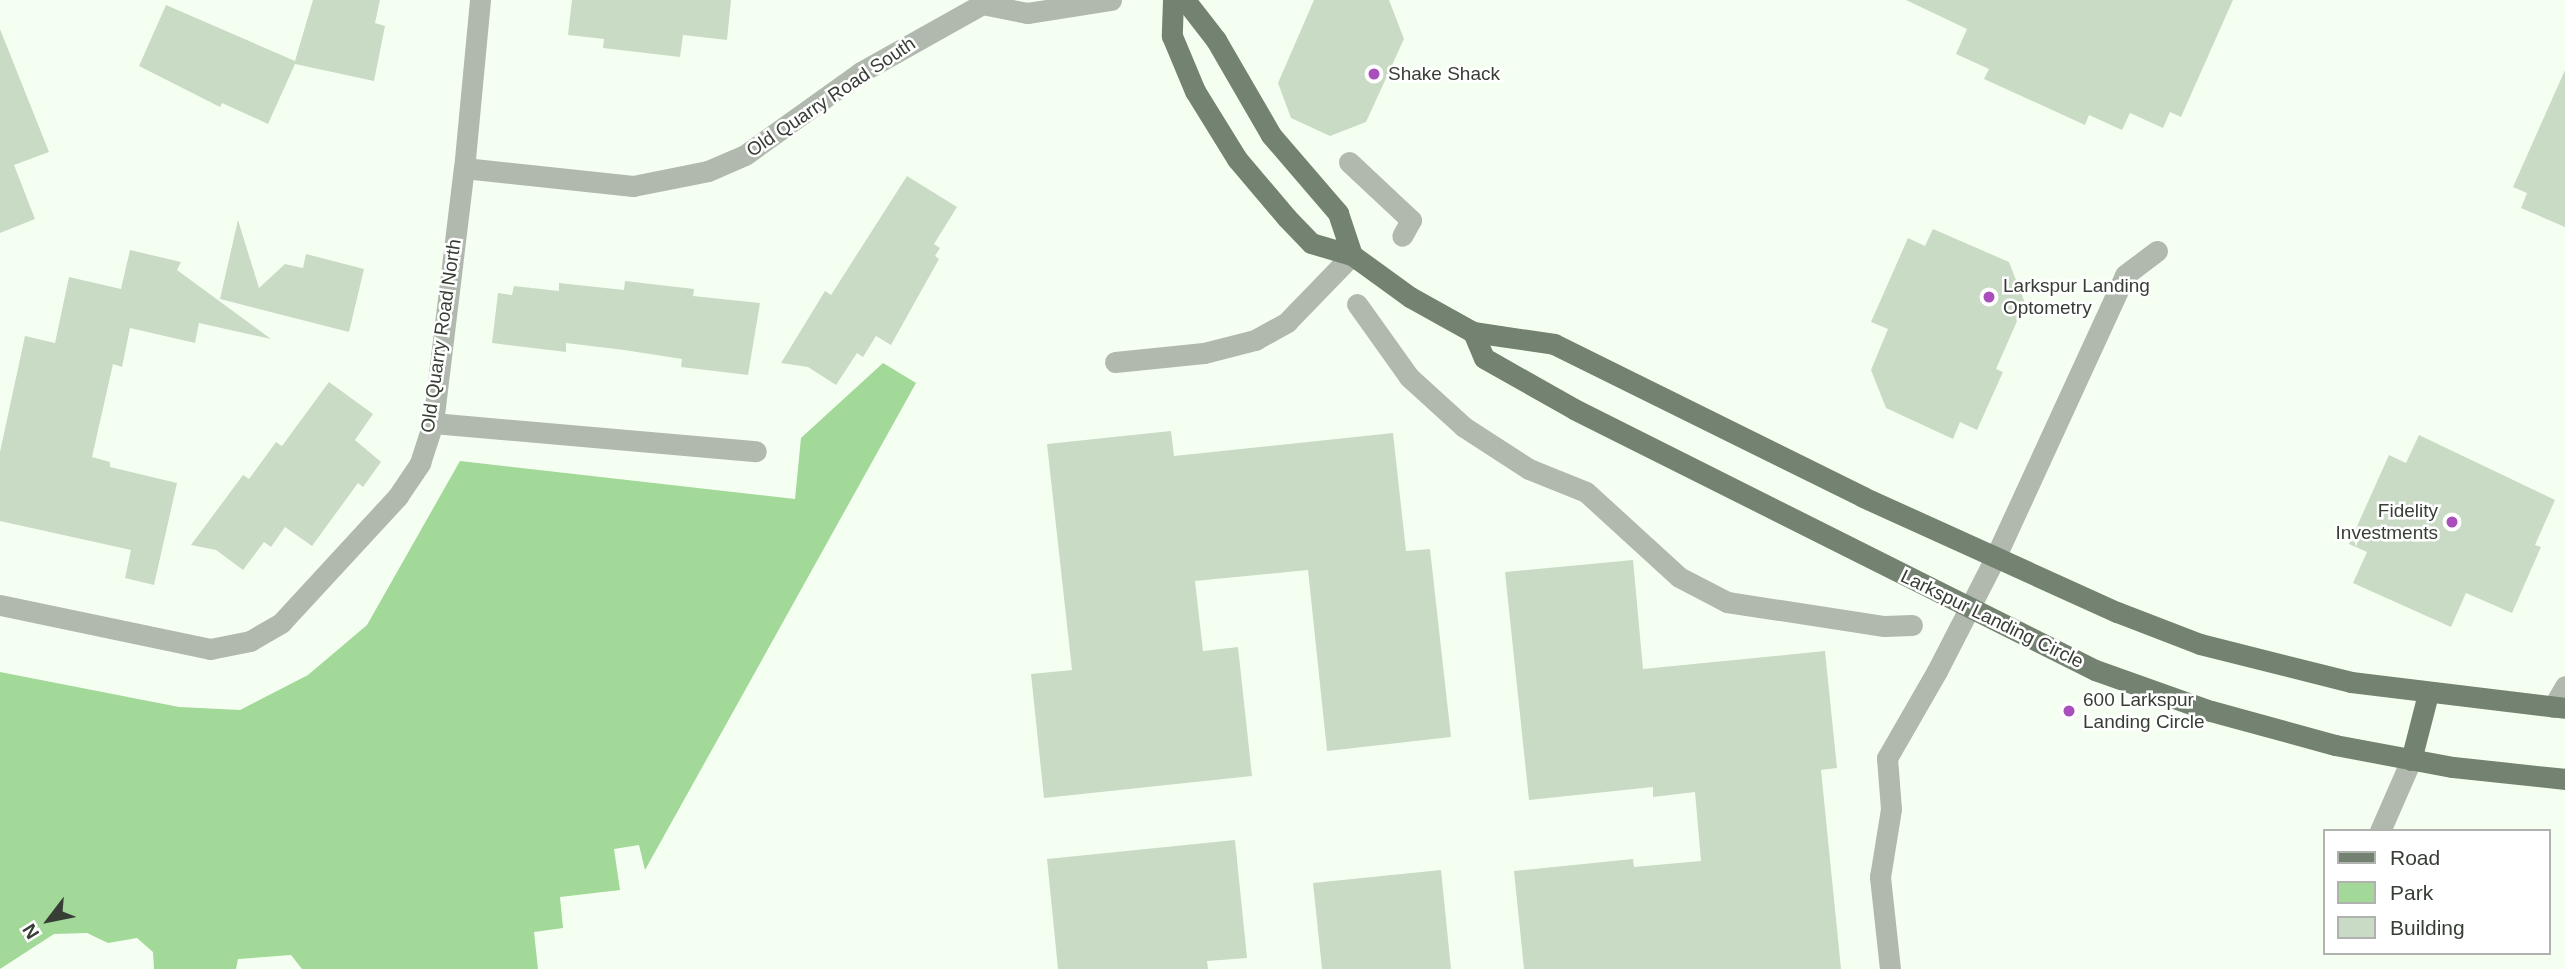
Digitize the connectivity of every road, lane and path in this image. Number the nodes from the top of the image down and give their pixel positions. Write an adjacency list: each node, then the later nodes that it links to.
1 (481, 0): 6 (street)
2 (1111, 0): 6 (street, Old Quarry Road South)
3 (1172, 0): 9 (main road)
4 (1185, 0): 9 (main road)
5 (1349, 162): 7 (street)
6 (464, 168): 13 (street, Old Quarry Road North)
7 (1402, 236)
8 (2157, 251): 15 (street)
9 (1352, 255): 11 (main road); 12 (street)
10 (1357, 304): 18 (street)
11 (1473, 332): 15 (main road); 17 (main road, Larkspur Landing Circle)
12 (1115, 362)
13 (433, 423): 14 (street); 16 (street, Old Quarry Road North)
14 (756, 451)
15 (1995, 558): 17 (street); 20 (main road)
16 (0, 605)
17 (1968, 610): 22 (main road, Larkspur Landing Circle); 25 (street)
18 (1912, 625)
19 (2565, 686): 21 (street)
20 (2428, 694): 21 (main road); 22 (main road)
21 (2559, 708)
22 (2410, 760): 23 (main road, Larkspur Landing Circle); 24 (street)
23 (2565, 779)
24 (2381, 829)
25 (1890, 969)

